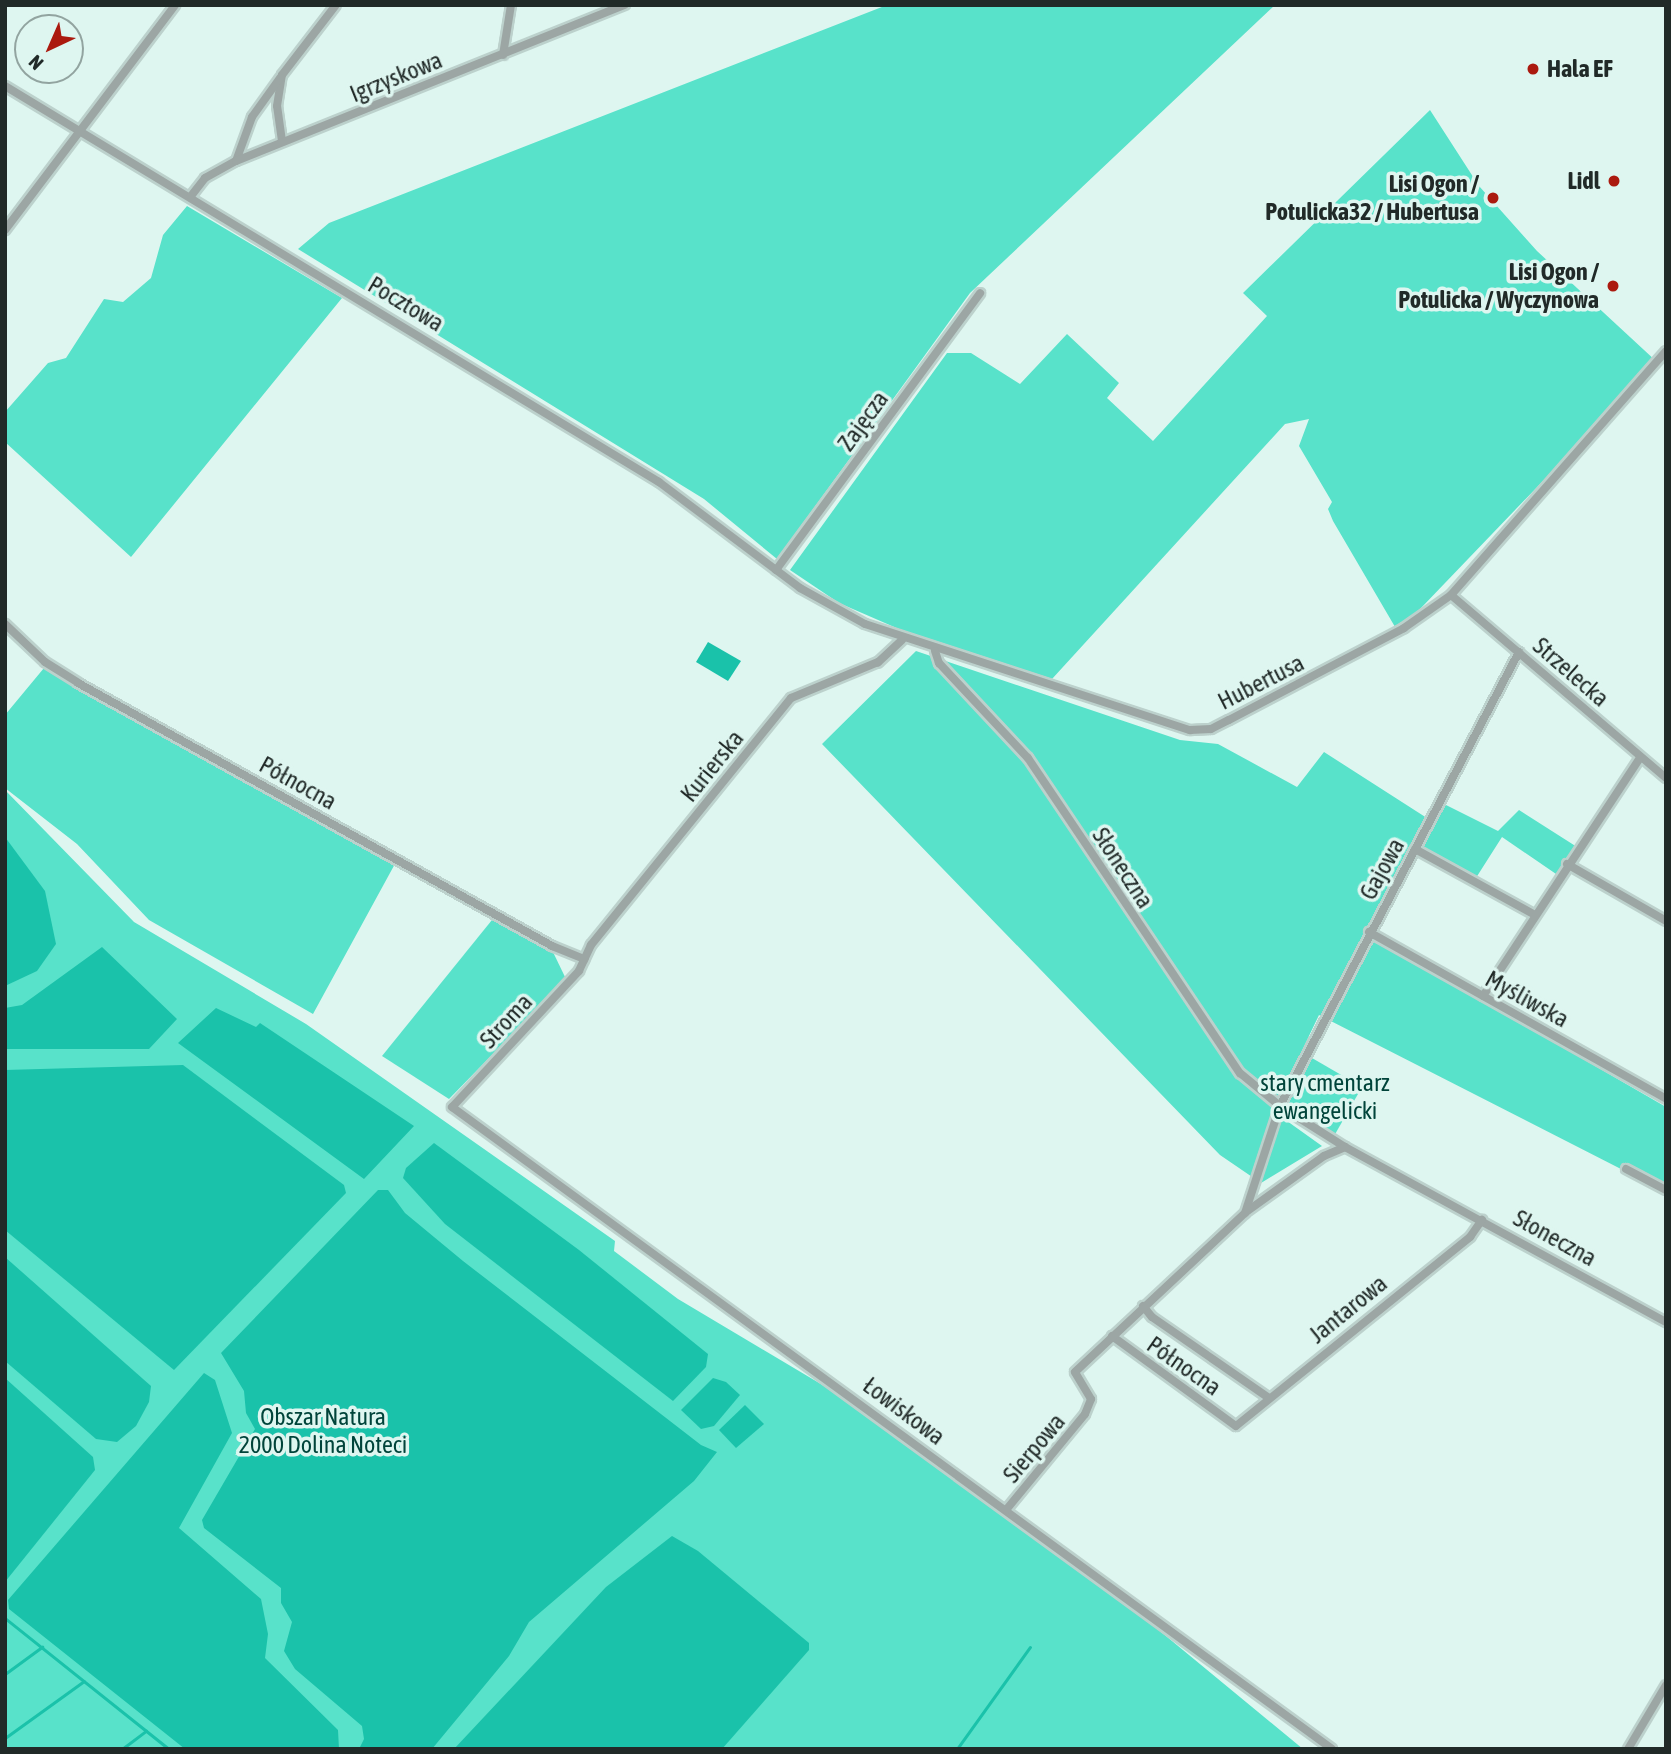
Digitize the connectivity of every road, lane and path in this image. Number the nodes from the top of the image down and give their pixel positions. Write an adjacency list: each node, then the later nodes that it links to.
1 (175, 5): 8 (street)
2 (336, 5): 6 (street)
3 (510, 5): 5 (street)
4 (625, 5): 5 (street, Igrzyskowa)
5 (503, 55): 9 (street, Igrzyskowa)
6 (282, 75): 9 (street); 10 (street)
7 (5, 86): 8 (street, Pocztowa)
8 (80, 131): 11 (street, Pocztowa); 12 (street)
9 (282, 141): 10 (street, Igrzyskowa)
10 (236, 161): 11 (street, Igrzyskowa)
11 (191, 196): 15 (street, Pocztowa)
12 (5, 230)
13 (979, 293): 15 (street, Zajęcza)
14 (1664, 357): 16 (street, Hubertusa)
15 (776, 570): 18 (street, Hubertusa)
16 (1451, 595): 19 (street, Hubertusa); 20 (street, Strzelecka)
17 (5, 624): 28 (street, Północna)
18 (902, 640): 19 (street, Hubertusa); 28 (street, Kurierska)
19 (935, 650): 31 (street, Słoneczna)
20 (1519, 652): 21 (street, Strzelecka); 23 (street, Gajowa)
21 (1640, 758): 22 (street, Strzelecka); 24 (street)
22 (1666, 778)
23 (1415, 849): 25 (street); 27 (street, Gajowa)
24 (1567, 864): 25 (street); 26 (street)
25 (1533, 914): 29 (street)
26 (1666, 921)
27 (1369, 932): 29 (street, Myśliwska); 31 (street, Gajowa)
28 (584, 958): 32 (street, Stroma)
29 (1483, 996): 30 (street, Myśliwska)
30 (1666, 1099)
31 (1280, 1106): 33 (street, Słoneczna); 36 (street)
32 (452, 1107): 43 (street, Łowiskowa)
33 (1345, 1147): 36 (street); 37 (street, Słoneczna)
34 (1626, 1170): 35 (street)
35 (1666, 1191)
36 (1245, 1213): 38 (street)
37 (1482, 1220): 39 (street, Słoneczna); 41 (street, Jantarowa)
38 (1143, 1306): 40 (street); 41 (street)
39 (1666, 1322)
40 (1112, 1336): 42 (street, Północna); 43 (street, Sierpowa)
41 (1269, 1398): 42 (street, Jantarowa)
42 (1236, 1426)
43 (1006, 1510): 45 (street, Łowiskowa)
44 (1666, 1685): 46 (street)
45 (1332, 1749)
46 (1628, 1749)

